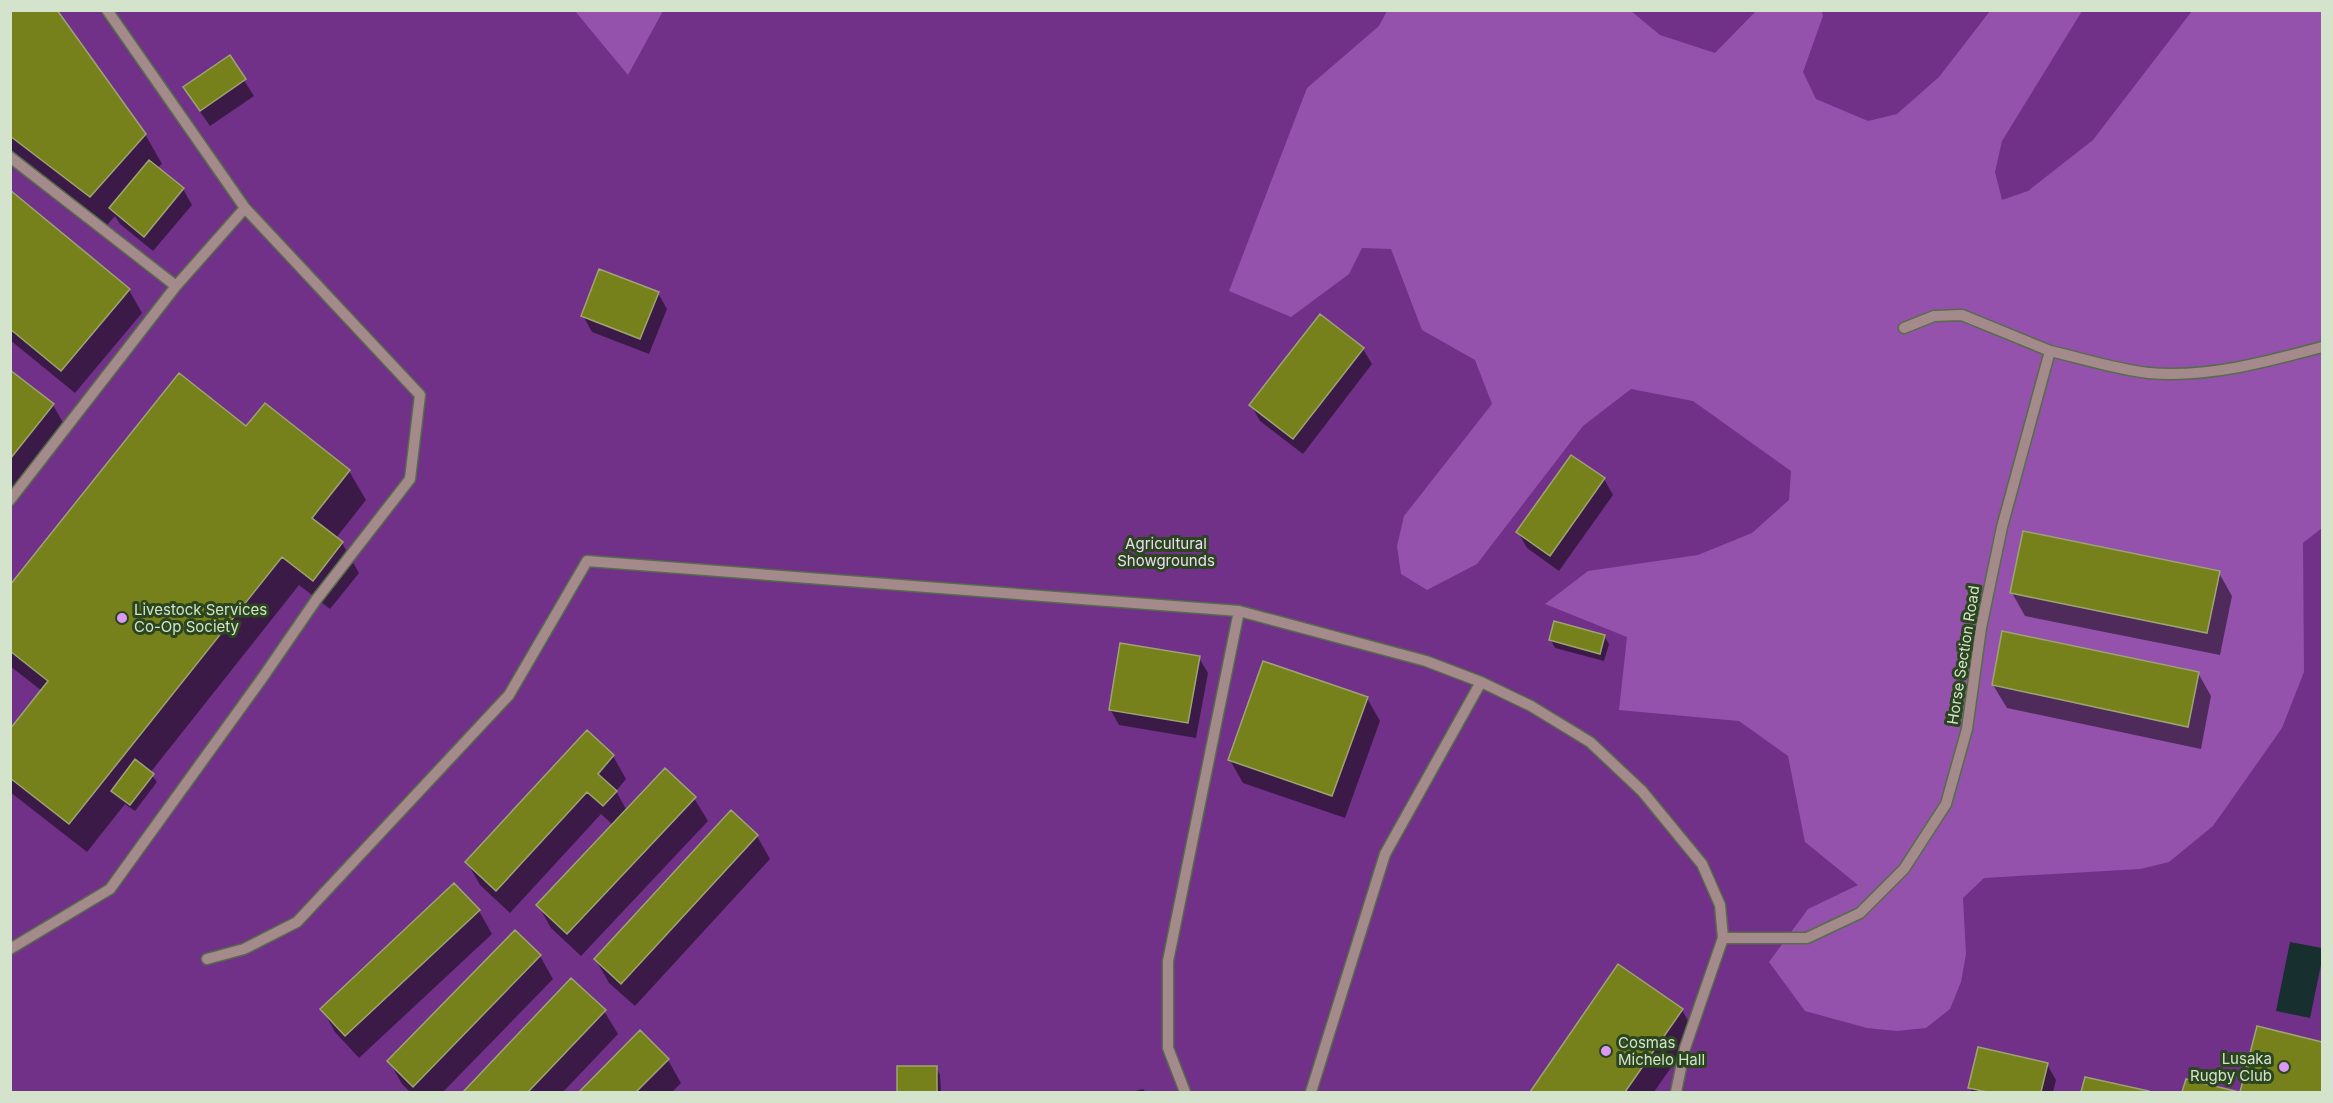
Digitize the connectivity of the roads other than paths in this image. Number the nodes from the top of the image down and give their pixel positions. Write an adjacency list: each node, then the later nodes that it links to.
1 (107, 10): 3 (lane)
2 (10, 157): 4 (lane)
3 (245, 208): 4 (lane); 12 (lane)
4 (176, 286): 8 (lane)
5 (1904, 328): 7 (lane)
6 (2322, 347): 7 (lane)
7 (2050, 351): 11 (lane, Horse Section Road)
8 (10, 500)
9 (1239, 611): 10 (lane); 13 (lane); 14 (lane)
10 (1481, 682): 11 (lane); 15 (lane)
11 (1723, 938): 16 (lane)
12 (10, 949)
13 (207, 959)
14 (1185, 1092)
15 (1311, 1092)
16 (1676, 1092)

